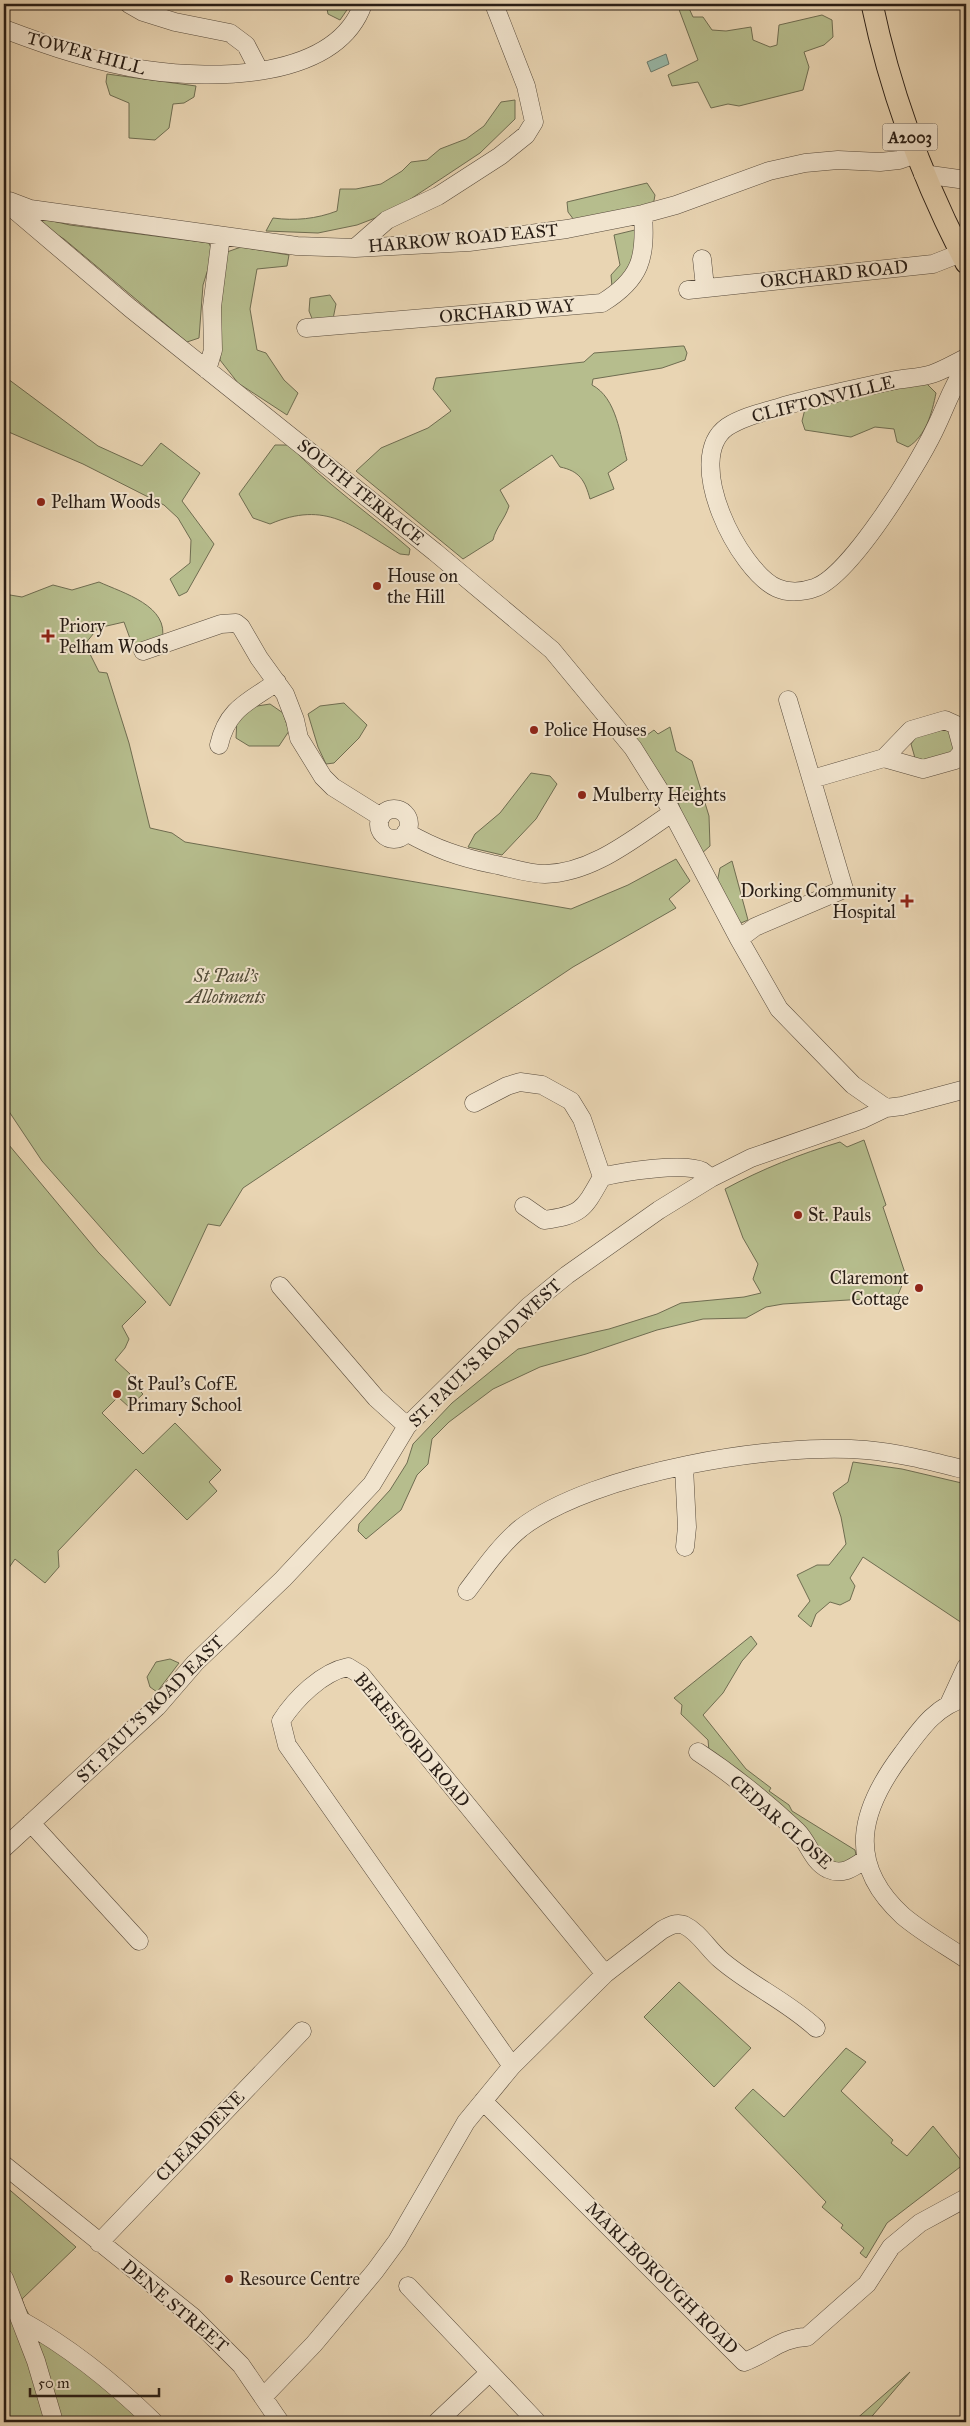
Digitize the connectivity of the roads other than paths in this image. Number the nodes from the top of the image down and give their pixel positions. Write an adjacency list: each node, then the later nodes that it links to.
1 (129, 4): 6 (street)
2 (363, 4): 6 (street, TOWER HILL)
3 (494, 4): 12 (street)
4 (872, 4): 7 (main road, A2003)
5 (4, 29): 6 (street, TOWER HILL)
6 (259, 70)
7 (920, 164): 8 (street); 10 (street, HARROW ROAD EAST); 13 (main road, A2003)
8 (966, 180)
9 (4, 200): 11 (street, HARROW ROAD EAST); 20 (street, SOUTH TERRACE)
10 (643, 214): 12 (street, HARROW ROAD EAST); 17 (street, ORCHARD WAY)
11 (222, 236): 12 (street, HARROW ROAD EAST); 20 (street)
12 (355, 248)
13 (964, 258): 15 (street, ORCHARD ROAD)
14 (702, 259): 15 (street)
15 (706, 287): 16 (street, ORCHARD ROAD)
16 (688, 290)
17 (306, 328)
18 (966, 358): 19 (street, CLIFTONVILLE)
19 (966, 366)
20 (207, 370): 27 (street, SOUTH TERRACE)
21 (143, 651): 22 (street)
22 (277, 682): 24 (street); 27 (street)
23 (788, 700): 26 (street)
24 (219, 746)
25 (884, 758): 26 (street)
26 (812, 779): 28 (street)
27 (672, 813): 28 (street, SOUTH TERRACE)
28 (739, 940): 31 (street, SOUTH TERRACE)
29 (966, 1089): 31 (street, ST. PAUL'S ROAD WEST)
30 (474, 1103): 32 (street)
31 (886, 1108): 33 (street, ST. PAUL'S ROAD WEST)
32 (602, 1177): 33 (street); 34 (street)
33 (711, 1178): 36 (street, ST. PAUL'S ROAD WEST)
34 (524, 1206)
35 (280, 1286): 36 (street)
36 (406, 1426): 40 (street, ST. PAUL'S ROAD WEST)
37 (684, 1467): 38 (street); 39 (street); 41 (street)
38 (966, 1470)
39 (685, 1547)
40 (294, 1568): 46 (street, ST. PAUL'S ROAD EAST)
41 (467, 1590)
42 (966, 1666): 44 (street)
43 (966, 1698): 44 (street)
44 (949, 1704): 48 (street)
45 (698, 1752): 48 (street, CEDAR CLOSE)
46 (31, 1824): 47 (street, ST. PAUL'S ROAD EAST); 49 (street)
47 (4, 1848)
48 (866, 1859): 50 (street)
49 (139, 1941)
50 (966, 1959)
51 (605, 1974): 52 (street); 54 (street); 54 (street, BERESFORD ROAD)
52 (816, 2028)
53 (302, 2031): 58 (street, CLEARDENE)
54 (512, 2066): 55 (street)
55 (483, 2101): 57 (street, MARLBOROUGH ROAD); 63 (street)
56 (4, 2165): 58 (street, DENE STREET)
57 (966, 2198)
58 (99, 2243): 63 (street, DENE STREET)
59 (4, 2278): 61 (street)
60 (408, 2286): 62 (street)
61 (22, 2321): 64 (street); 65 (street)
62 (489, 2373): 67 (street); 68 (street)
63 (264, 2396): 66 (street, DENE STREET)
64 (54, 2422)
65 (154, 2422)
66 (280, 2422)
67 (437, 2422)
68 (537, 2422)

